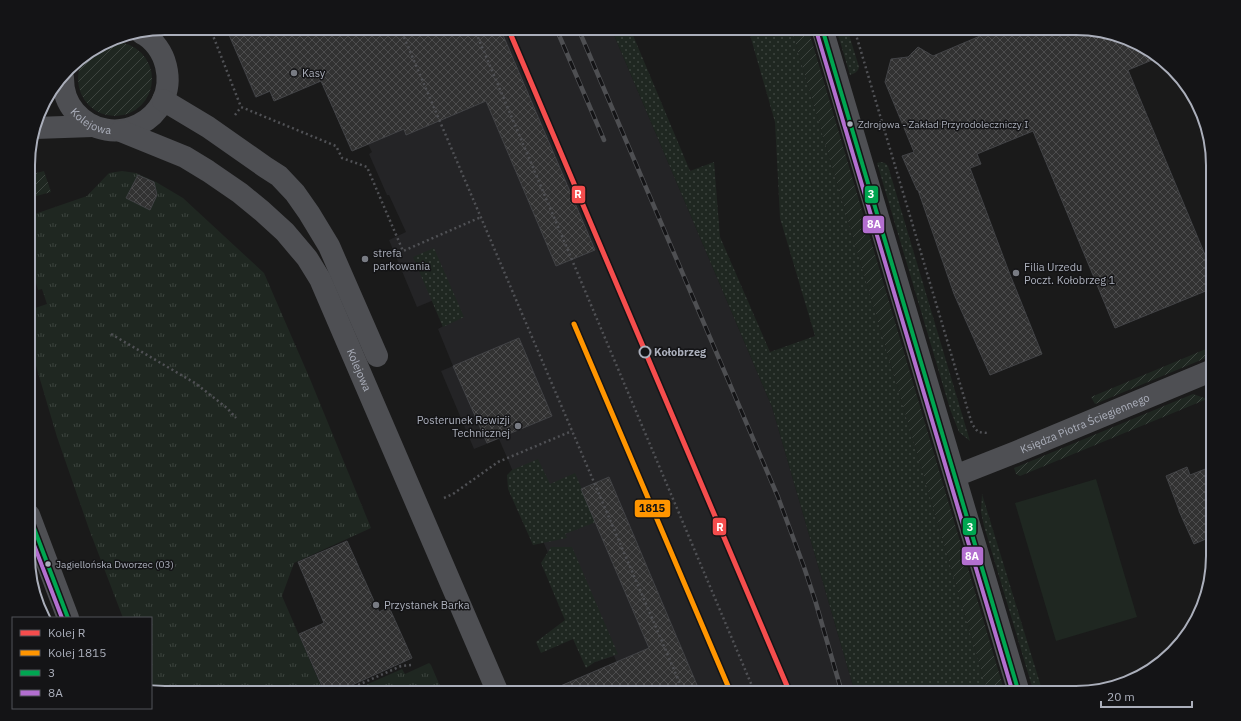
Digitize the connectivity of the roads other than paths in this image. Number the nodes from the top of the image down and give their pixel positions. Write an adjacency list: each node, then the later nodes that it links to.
1 (824, 35): 10 (street)
2 (146, 36): 4 (street, Kolejowa)
3 (63, 84): 5 (street, Kolejowa)
4 (163, 100): 7 (street, Kolejowa); 8 (street, Kolejowa)
5 (93, 126): 6 (street); 7 (street, Kolejowa)
6 (40, 128)
7 (121, 131): 14 (street, Kolejowa)
8 (377, 356)
9 (1206, 373): 10 (street, Księdza Piotra Ściegiennego)
10 (955, 476): 15 (street)
11 (35, 548): 12 (street)
12 (38, 565): 13 (street)
13 (67, 617)
14 (495, 686)
15 (1017, 686)

